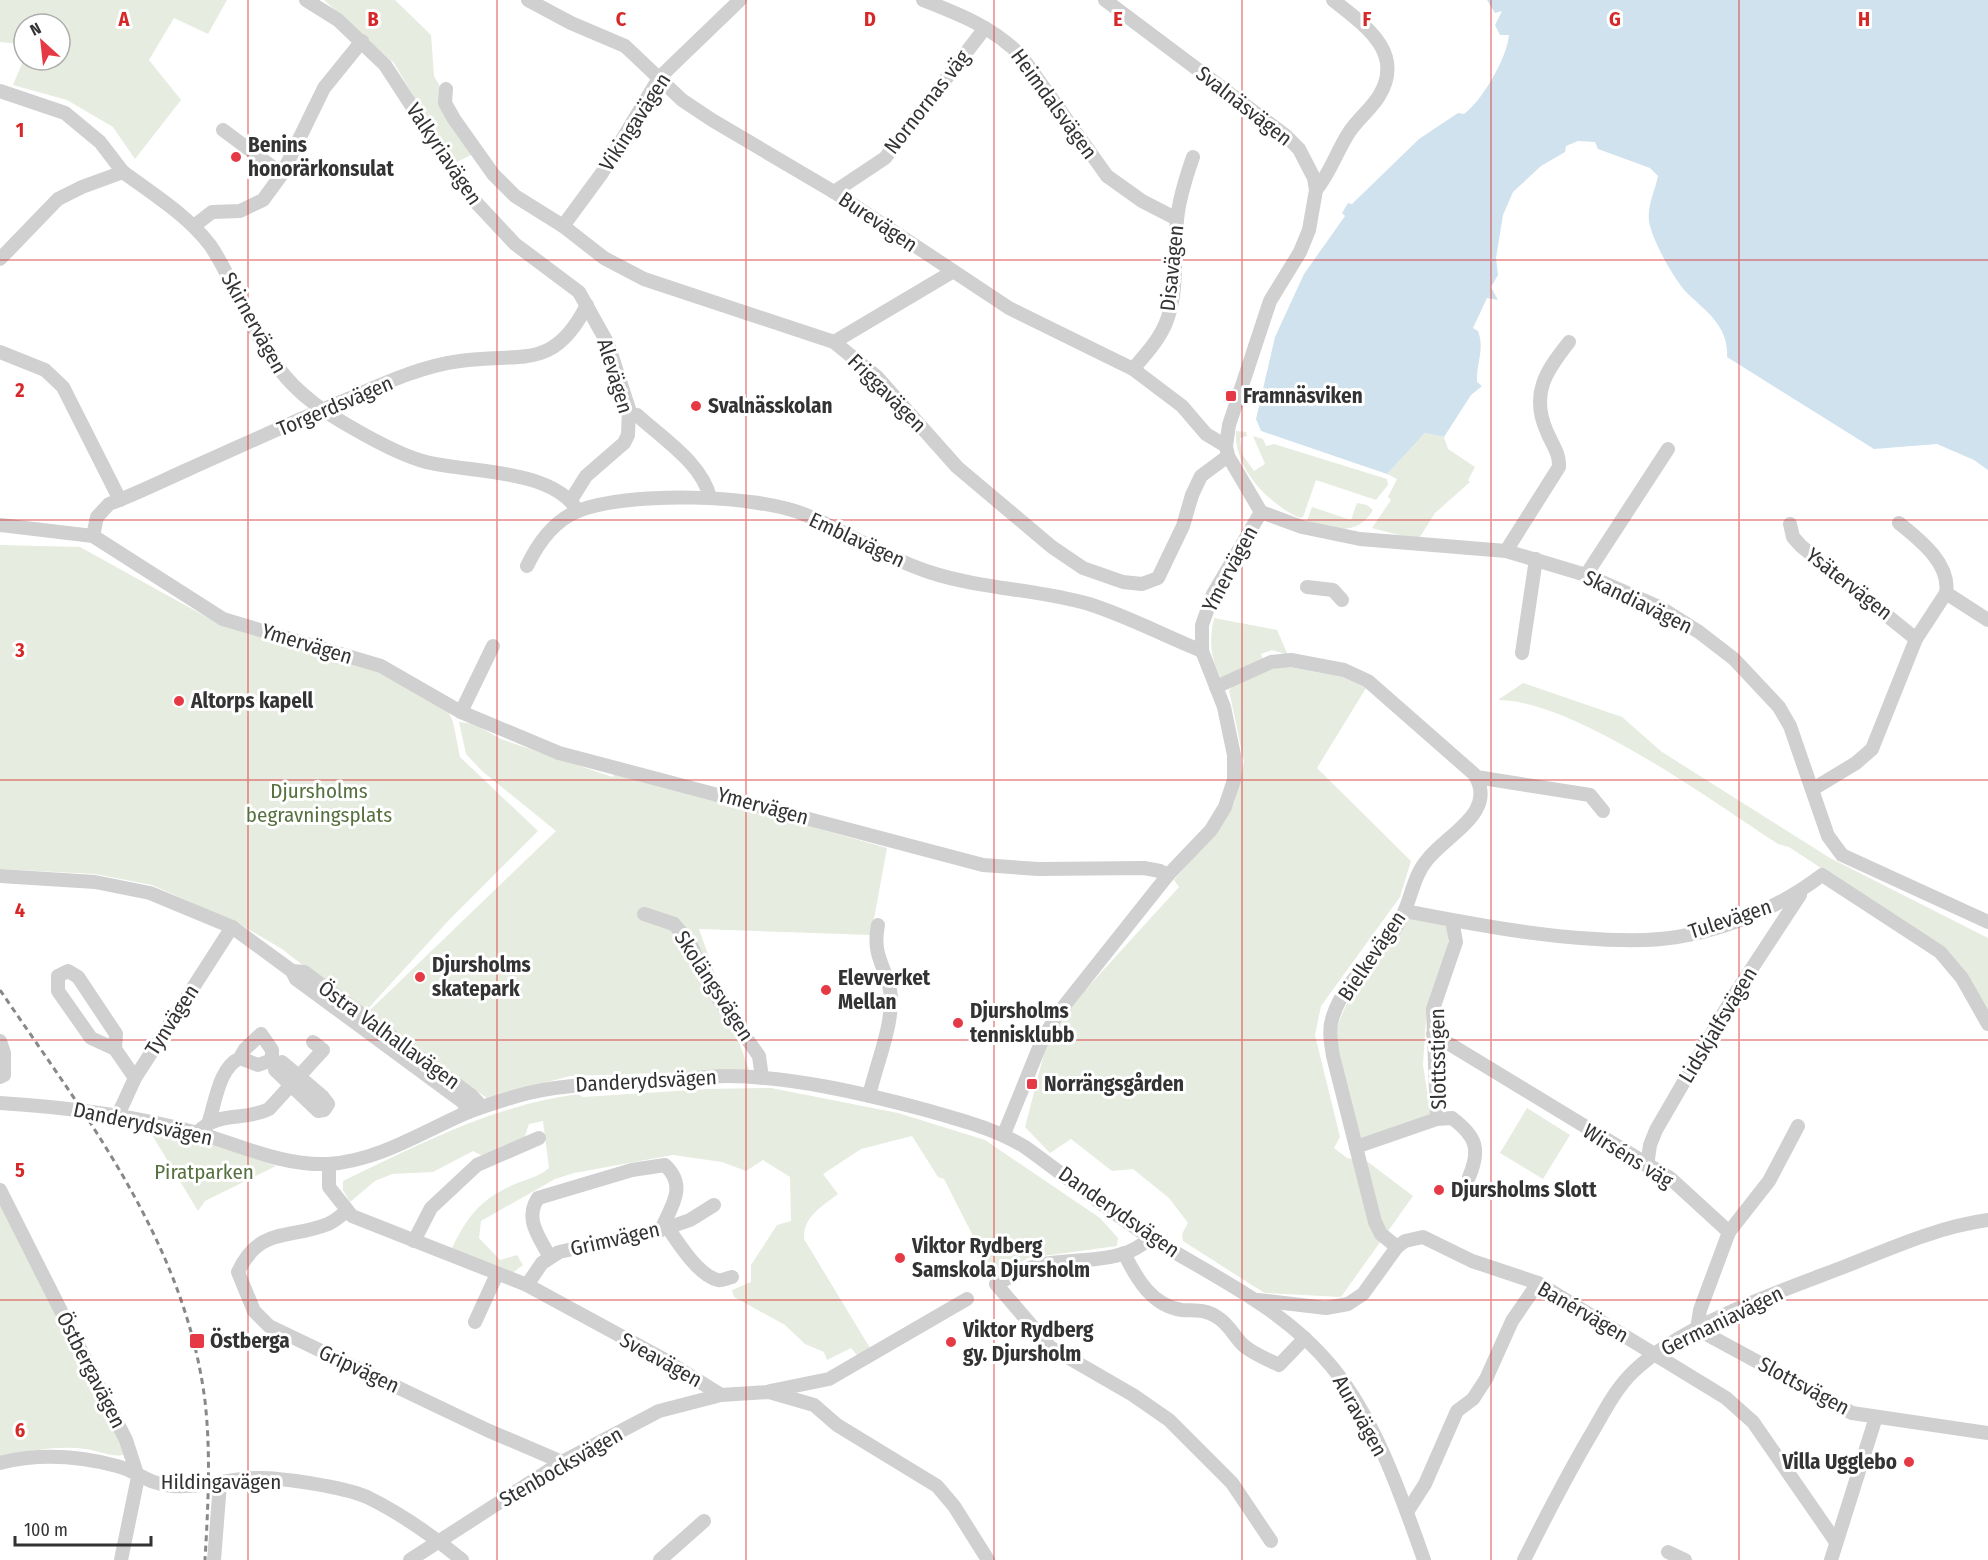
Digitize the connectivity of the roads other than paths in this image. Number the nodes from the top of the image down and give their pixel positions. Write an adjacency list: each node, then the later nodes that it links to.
1 (306, 0): 8 (street, Valkyriavägen)
2 (528, 0): 9 (street, Burevägen)
3 (740, 0): 9 (street, Vikingavägen)
4 (923, 0): 7 (street, Heimdalsvägen)
5 (1105, 0): 16 (street, Svalnäsvägen)
6 (1333, 0): 16 (street)
7 (985, 28): 17 (street, Nornornas väg); 18 (street, Heimdalsvägen)
8 (362, 41): 15 (street); 23 (street, Valkyriavägen)
9 (659, 78): 17 (street, Burevägen); 20 (street, Vikingavägen)
10 (446, 88): 20 (street, Friggavägen)
11 (0, 91): 14 (street, Skirnervägen)
12 (223, 130): 15 (street)
13 (1193, 157): 18 (street, Disavägen)
14 (123, 172): 19 (street, Skirnervägen); 21 (street)
15 (282, 174): 19 (street)
16 (1316, 190): 31 (street, Svalnäsvägen)
17 (834, 192): 22 (street, Burevägen)
18 (1177, 219): 27 (street, Disavägen)
19 (194, 226): 28 (street, Skirnervägen)
20 (563, 226): 24 (street, Friggavägen)
21 (0, 259)
22 (952, 272): 24 (street); 27 (street, Burevägen)
23 (587, 305): 28 (street, Torgerdsvägen); 29 (street, Alevägen)
24 (834, 342): 31 (street, Friggavägen)
25 (1569, 342): 40 (street)
26 (0, 352): 33 (street)
27 (1133, 369): 31 (street, Burevägen)
28 (322, 410): 33 (street, Torgerdsvägen); 34 (street, Skirnervägen)
29 (629, 414): 32 (street); 34 (street, Alevägen)
30 (1668, 449): 43 (street)
31 (1227, 451): 35 (street)
32 (710, 498): 34 (street, Emblavägen); 50 (street, Emblavägen)
33 (120, 500): 39 (street, Torgerdsvägen)
34 (575, 505): 42 (street, Emblavägen)
35 (1261, 512): 40 (street, Skandiavägen); 50 (street, Ymervägen)
36 (1899, 523): 45 (street)
37 (1790, 524): 48 (street, Ysätervägen)
38 (0, 525): 39 (street, Ymervägen)
39 (93, 536): 53 (street, Ymervägen)
40 (1506, 551): 41 (street, Skandiavägen)
41 (1536, 559): 43 (street, Skandiavägen); 51 (street)
42 (526, 566)
43 (1586, 575): 55 (street, Skandiavägen)
44 (1307, 587): 46 (street)
45 (1946, 593): 47 (street); 48 (street)
46 (1341, 600)
47 (1988, 620)
48 (1916, 639): 55 (street)
49 (493, 646): 53 (street)
50 (1202, 651): 52 (street, Ymervägen)
51 (1522, 653)
52 (1216, 687): 54 (street); 57 (street, Ymervägen)
53 (461, 712): 57 (street, Ymervägen)
54 (1476, 777): 56 (street); 60 (street, Bielkevägen)
55 (1812, 789): 63 (street, Skandiavägen)
56 (1599, 801)
57 (1168, 875): 85 (street)
58 (0, 876): 65 (street, Östra Valhallavägen)
59 (1803, 891): 62 (street, Tulevägen); 67 (street, Tulevägen); 89 (street, Lidskjalfsvägen)
60 (1405, 910): 62 (street, Tulevägen); 87 (street, Bielkevägen)
61 (645, 914): 75 (street, Skolängsvägen)
62 (1452, 920): 68 (street, Slottsstigen)
63 (1988, 922)
64 (878, 925): 76 (street)
65 (232, 927): 66 (street, Östra Valhallavägen); 74 (street, Tynvägen)
66 (292, 971): 78 (street, Östra Valhallavägen); 79 (street, Östra Valhallavägen)
67 (1988, 1024)
68 (1433, 1035): 81 (street, Slottsstigen); 89 (street, Wirséns väg)
69 (0, 1041): 73 (street)
70 (313, 1042): 82 (street)
71 (115, 1049): 71 (street); 74 (street)
72 (240, 1058): 82 (street)
73 (0, 1077)
74 (135, 1077): 80 (street, Tynvägen)
75 (762, 1078): 76 (street, Danderydsvägen); 78 (street, Danderydsvägen)
76 (869, 1096): 85 (street, Danderydsvägen)
77 (0, 1103): 80 (street, Danderydsvägen)
78 (482, 1107): 79 (street, Danderydsvägen)
79 (468, 1112): 88 (street, Danderydsvägen)
80 (118, 1115): 84 (street, Danderydsvägen)
81 (1437, 1119): 87 (street); 90 (street, Slottsstigen)
82 (209, 1121): 84 (street)
83 (1798, 1126): 96 (street)
84 (198, 1133): 88 (street, Danderydsvägen)
85 (1004, 1134): 97 (street, Danderydsvägen)
86 (539, 1138): 98 (street)
87 (1356, 1147): 99 (street, Bielkevägen)
88 (329, 1164): 93 (street, Sveavägen)
89 (1647, 1166): 96 (street, Wirséns väg)
90 (1469, 1178)
91 (0, 1190): 120 (street, Östbergavägen)
92 (714, 1205): 95 (street, Grimvägen)
93 (347, 1211): 98 (street, Sveavägen); 118 (street, Gripvägen)
94 (1988, 1220): 109 (street, Germaniavägen)
95 (664, 1229): 101 (street, Grimvägen); 101 (street); 103 (street)
96 (1729, 1232): 109 (street)
97 (1150, 1237): 100 (street); 107 (street, Danderydsvägen)
98 (414, 1241): 102 (street, Sveavägen)
99 (1397, 1247): 104 (street, Banérvägen); 107 (street)
100 (1124, 1253): 110 (street); 125 (street)
101 (549, 1256): 105 (street, Grimvägen)
102 (497, 1274): 105 (street, Sveavägen); 108 (street)
103 (732, 1277)
104 (1538, 1283): 111 (street, Banérvägen); 122 (street)
105 (527, 1285): 114 (street, Sveavägen)
106 (968, 1299): 112 (street)
107 (1256, 1300): 110 (street, Auravägen)
108 (475, 1322)
109 (1697, 1329): 111 (street, Germaniavägen); 116 (street, Slottsvägen)
110 (1305, 1338): 122 (street, Auravägen)
111 (1655, 1354): 126 (street, Banérvägen); 135 (street, Germaniavägen)
112 (829, 1379): 113 (street); 115 (street)
113 (769, 1392): 114 (street, Sveavägen); 115 (street, Sveavägen)
114 (721, 1395): 118 (street, Stenbocksvägen)
115 (814, 1405): 133 (street, Sveavägen)
116 (1876, 1417): 117 (street, Slottsvägen); 126 (street)
117 (1988, 1433)
118 (562, 1462): 124 (street, Stenbocksvägen)
119 (0, 1463): 120 (street, Hildingavägen)
120 (138, 1477): 121 (street, Hildingavägen); 128 (street, Östbergavägen)
121 (220, 1484): 124 (street, Hildingavägen); 129 (street)
122 (1407, 1512): 134 (street, Auravägen)
123 (704, 1521): 132 (street)
124 (438, 1541): 130 (street, Stenbocksvägen); 131 (street, Hildingavägen)
125 (1271, 1541)
126 (1836, 1542): 137 (street)
127 (1668, 1552): 136 (street)
128 (121, 1560)
129 (214, 1560)
130 (410, 1560)
131 (462, 1560)
132 (660, 1560)
133 (988, 1560)
134 (1424, 1560)
135 (1524, 1560)
136 (1685, 1560)
137 (1831, 1560)

